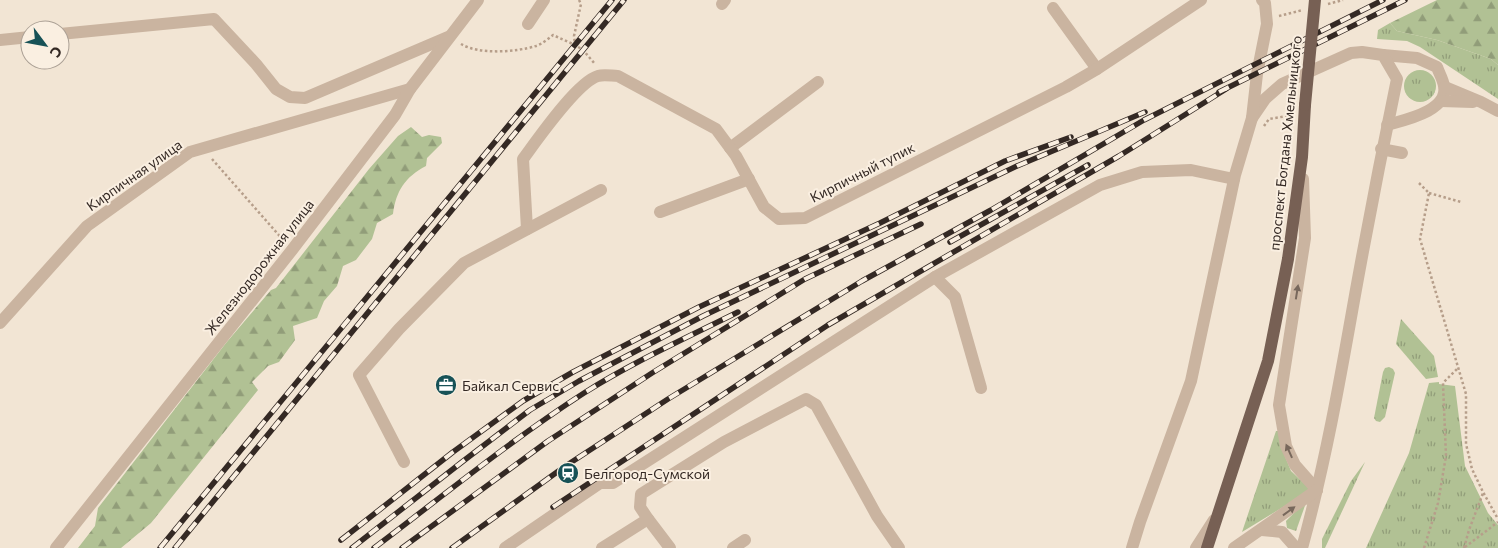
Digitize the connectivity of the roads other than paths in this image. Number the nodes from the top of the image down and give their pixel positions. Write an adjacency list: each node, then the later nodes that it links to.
1 (478, 0): 9 (street, Железнодорожная улица)
2 (544, 0): 7 (street)
3 (1201, 0): 13 (street, Кирпичный тупик)
4 (1262, 0): 20 (street)
5 (1315, 0): 25 (main road, проспект Богдана Хмельницкого, bridge)
6 (1053, 8): 13 (street)
7 (528, 24)
8 (70, 33): 9 (street)
9 (450, 36): 16 (street, Железнодорожная улица)
10 (20, 38): 11 (street)
11 (0, 40)
12 (1383, 55): 15 (street); 20 (street); 21 (street)
13 (1097, 69): 26 (street, Кирпичный тупик)
14 (818, 82): 22 (street)
15 (1445, 88): 17 (street); 18 (street)
16 (410, 89): 32 (street, Кирпичная улица); 40 (street, Железнодорожная улица)
17 (1441, 101): 18 (street); 21 (street)
18 (1481, 102): 19 (street)
19 (1498, 111)
20 (1252, 118): 27 (street)
21 (1387, 125): 23 (street)
22 (730, 148): 26 (street, Кирпичный тупик); 30 (street, Кирпичный тупик)
23 (1381, 149): 24 (street); 35 (street)
24 (1402, 153)
25 (1302, 156): 35 (street, one-way to 25); 36 (main road, проспект Богдана Хмельницкого)
26 (749, 179): 29 (street)
27 (1234, 179): 31 (street); 46 (street)
28 (601, 190): 30 (street)
29 (660, 212)
30 (528, 229): 34 (street)
31 (935, 276): 33 (street); 41 (street)
32 (0, 323)
33 (981, 388)
34 (404, 462)
35 (1317, 490): 38 (street, one-way to 35); 51 (street)
36 (1219, 512): 47 (street); 48 (main road, проспект Богдана Хмельницкого)
37 (648, 519): 42 (street); 43 (street); 45 (street)
38 (1262, 530): 49 (street); 50 (street)
39 (745, 540): 44 (street)
40 (56, 548)
41 (506, 548)
42 (602, 548)
43 (670, 548)
44 (733, 548)
45 (899, 548)
46 (1132, 548)
47 (1196, 548)
48 (1207, 548)
49 (1234, 548)
50 (1296, 548)
51 (1302, 548)

